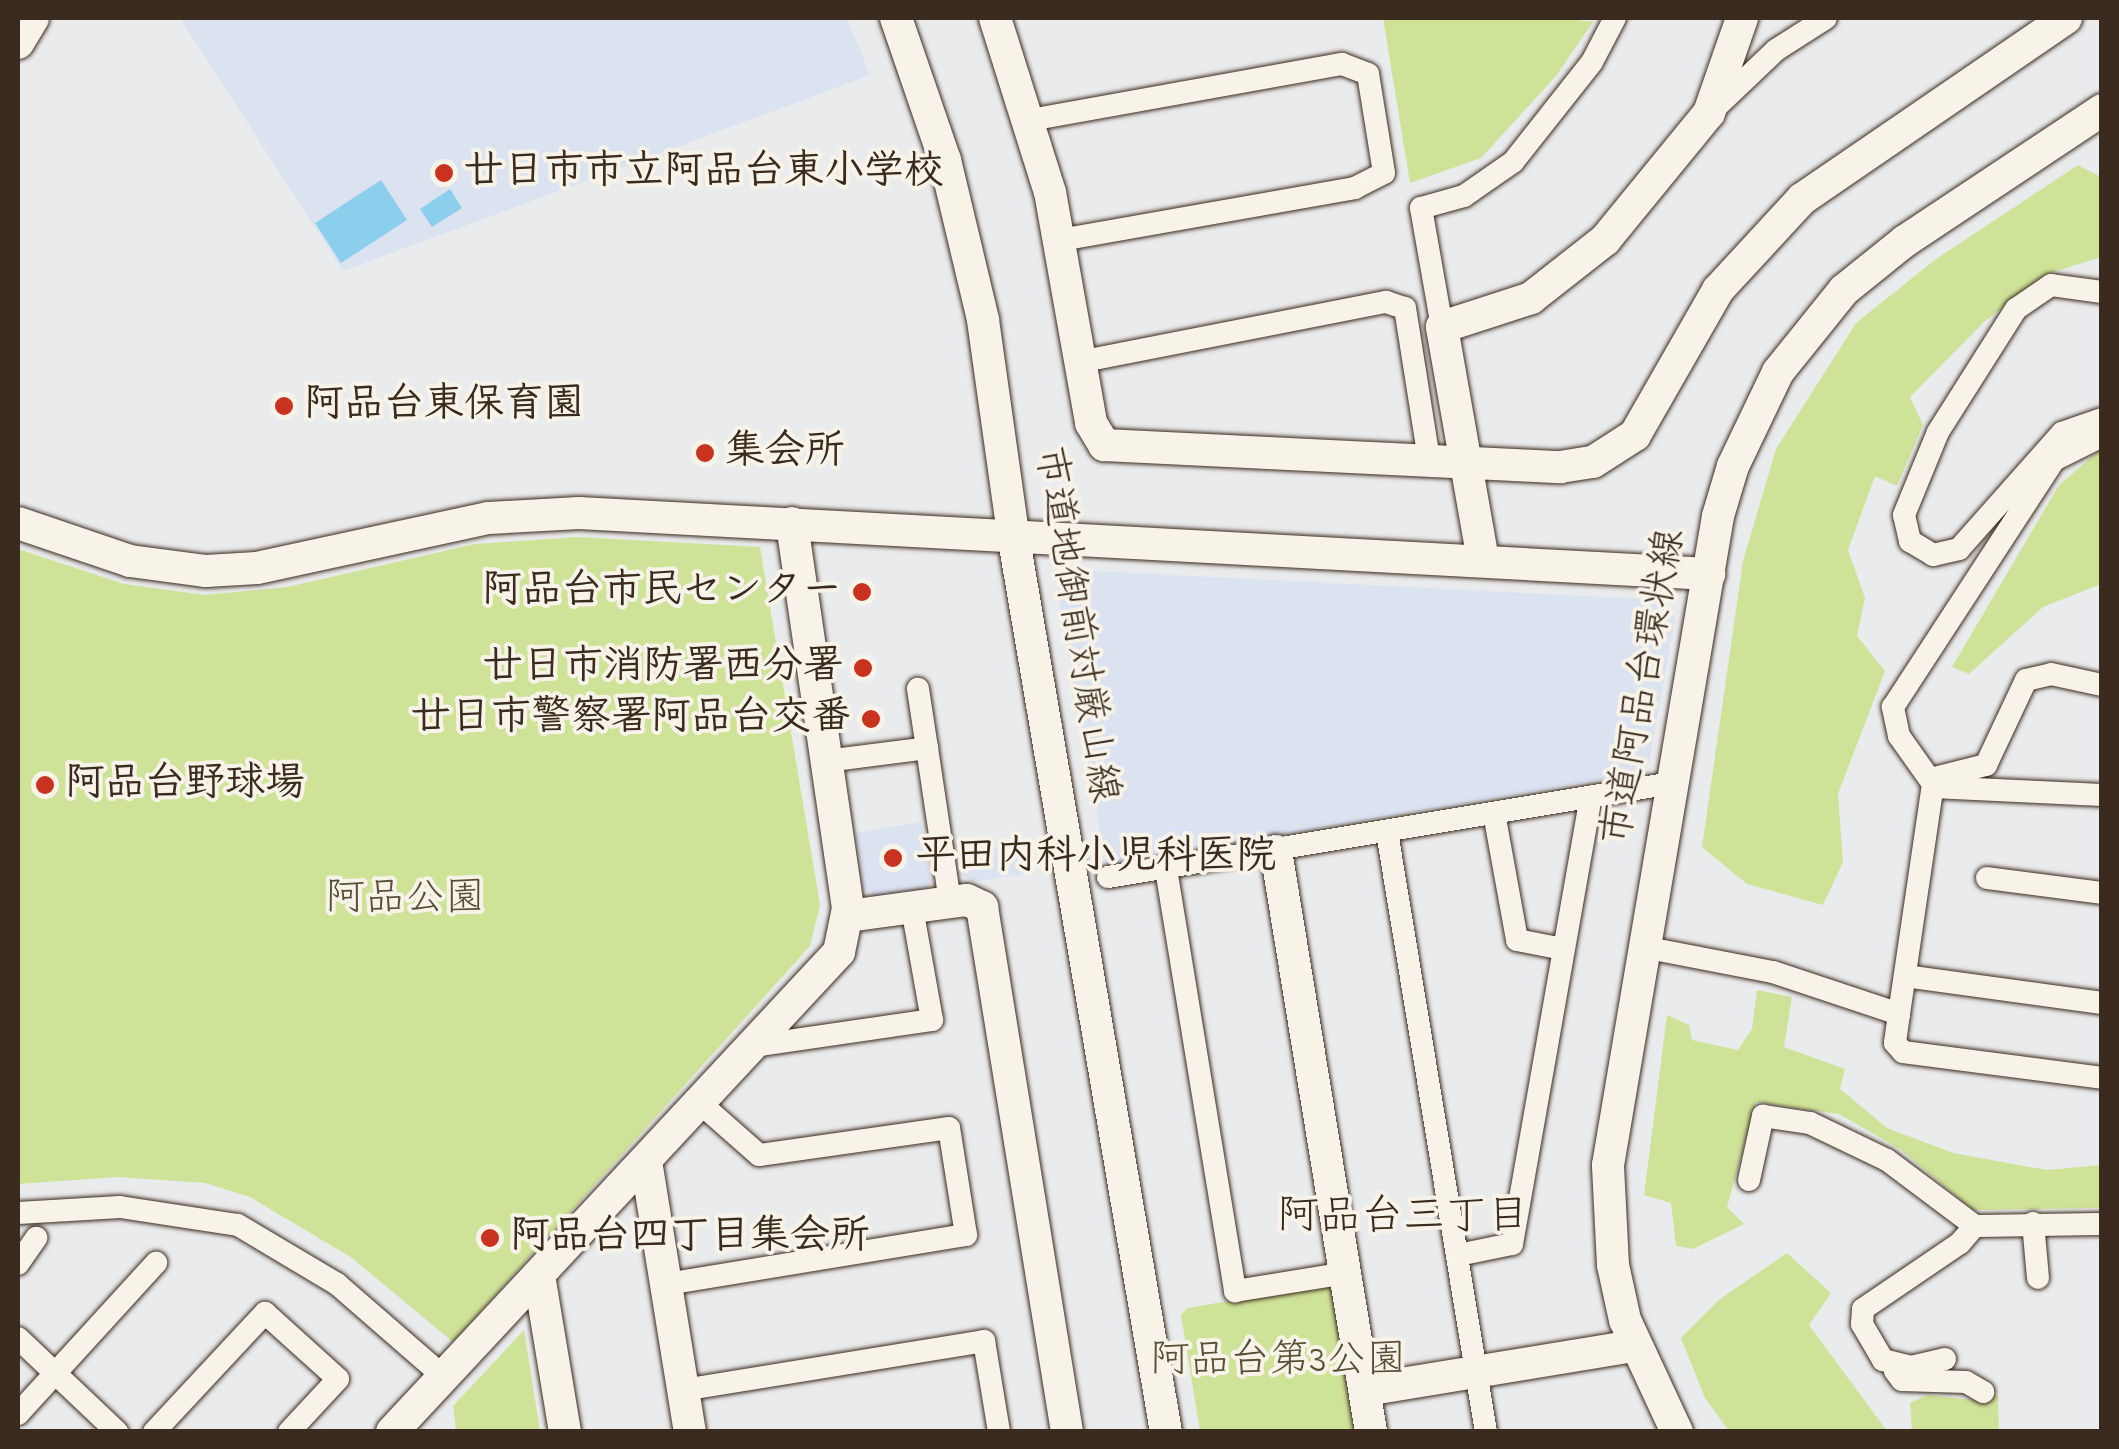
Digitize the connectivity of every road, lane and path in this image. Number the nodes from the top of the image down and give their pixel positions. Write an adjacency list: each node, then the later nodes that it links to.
1 (34, 18): 8 (street)
2 (896, 18): 23 (street, 市道地御前対厳山線)
3 (995, 18): 12 (street)
4 (1615, 18): 15 (street)
5 (1742, 18): 9 (street); 11 (street)
6 (1826, 18): 9 (street)
7 (2049, 22): 20 (street)
8 (18, 44)
9 (1776, 50): 11 (street)
10 (2102, 110): 25 (street, 市道阿品台環状線)
11 (1709, 113): 15 (street)
12 (1030, 120): 13 (street); 13 (street)
13 (1061, 240): 16 (street)
14 (2102, 292): 17 (street)
15 (1442, 327): 20 (street)
16 (1084, 361): 19 (street); 19 (street)
17 (2102, 420)
18 (2102, 436): 31 (street)
19 (1429, 459): 20 (street)
20 (1466, 461): 24 (street)
21 (18, 523): 22 (street)
22 (792, 523): 23 (street); 29 (street)
23 (1013, 534): 24 (street); 85 (street, 市道地御前対厳山線)
24 (1483, 560): 25 (street)
25 (1709, 574): 30 (street, 市道阿品台環状線)
26 (2102, 685): 31 (street)
27 (918, 689): 28 (street)
28 (927, 748): 29 (street); 41 (street)
29 (826, 762): 43 (street)
30 (1672, 783): 33 (street); 44 (street, 市道阿品台環状線)
31 (1932, 783): 32 (street); 46 (street)
32 (2102, 795)
33 (1591, 797): 34 (street); 45 (street)
34 (1494, 813): 35 (street); 45 (street)
35 (1387, 832): 36 (street); 59 (street)
36 (1276, 851): 37 (street); 62 (street)
37 (1166, 870): 38 (street); 62 (street)
38 (1108, 878)
39 (1987, 878): 40 (street)
40 (2102, 893)
41 (950, 902): 42 (street); 84 (street)
42 (912, 908): 43 (street); 49 (street)
43 (848, 916): 49 (street)
44 (1643, 948): 48 (street); 67 (street, 市道阿品台環状線)
45 (1563, 949): 59 (street)
46 (1905, 976): 47 (street); 48 (street)
47 (2102, 1003)
48 (1899, 1014): 50 (street)
49 (753, 1046): 51 (street)
50 (2102, 1078)
51 (700, 1103): 52 (street); 65 (street)
52 (646, 1161): 63 (street); 65 (street)
53 (1749, 1180): 57 (street)
54 (18, 1213): 72 (street)
55 (2034, 1223): 56 (street); 57 (street); 64 (street)
56 (2102, 1224)
57 (1975, 1226): 69 (street)
58 (36, 1238): 61 (street)
59 (1458, 1256): 70 (street)
60 (156, 1263): 71 (street)
61 (18, 1264)
62 (1346, 1273): 74 (street)
63 (539, 1275): 72 (street); 81 (street)
64 (2038, 1278)
65 (666, 1284): 73 (street)
66 (18, 1338): 71 (street)
67 (1634, 1346): 70 (street); 88 (street, 市道阿品台環状線)
68 (1946, 1359): 69 (street)
69 (1894, 1366): 75 (street)
70 (1476, 1372): 74 (street); 87 (street)
71 (55, 1374): 76 (street); 77 (street)
72 (444, 1377): 80 (street)
73 (683, 1390): 82 (street); 83 (street)
74 (1365, 1390): 86 (street)
75 (1983, 1392)
76 (18, 1414)
77 (117, 1432)
78 (154, 1432): 79 (street)
79 (289, 1432)
80 (392, 1432)
81 (565, 1432)
82 (690, 1432)
83 (999, 1432)
84 (1067, 1432)
85 (1166, 1432)
86 (1371, 1432)
87 (1486, 1432)
88 (1677, 1432)

